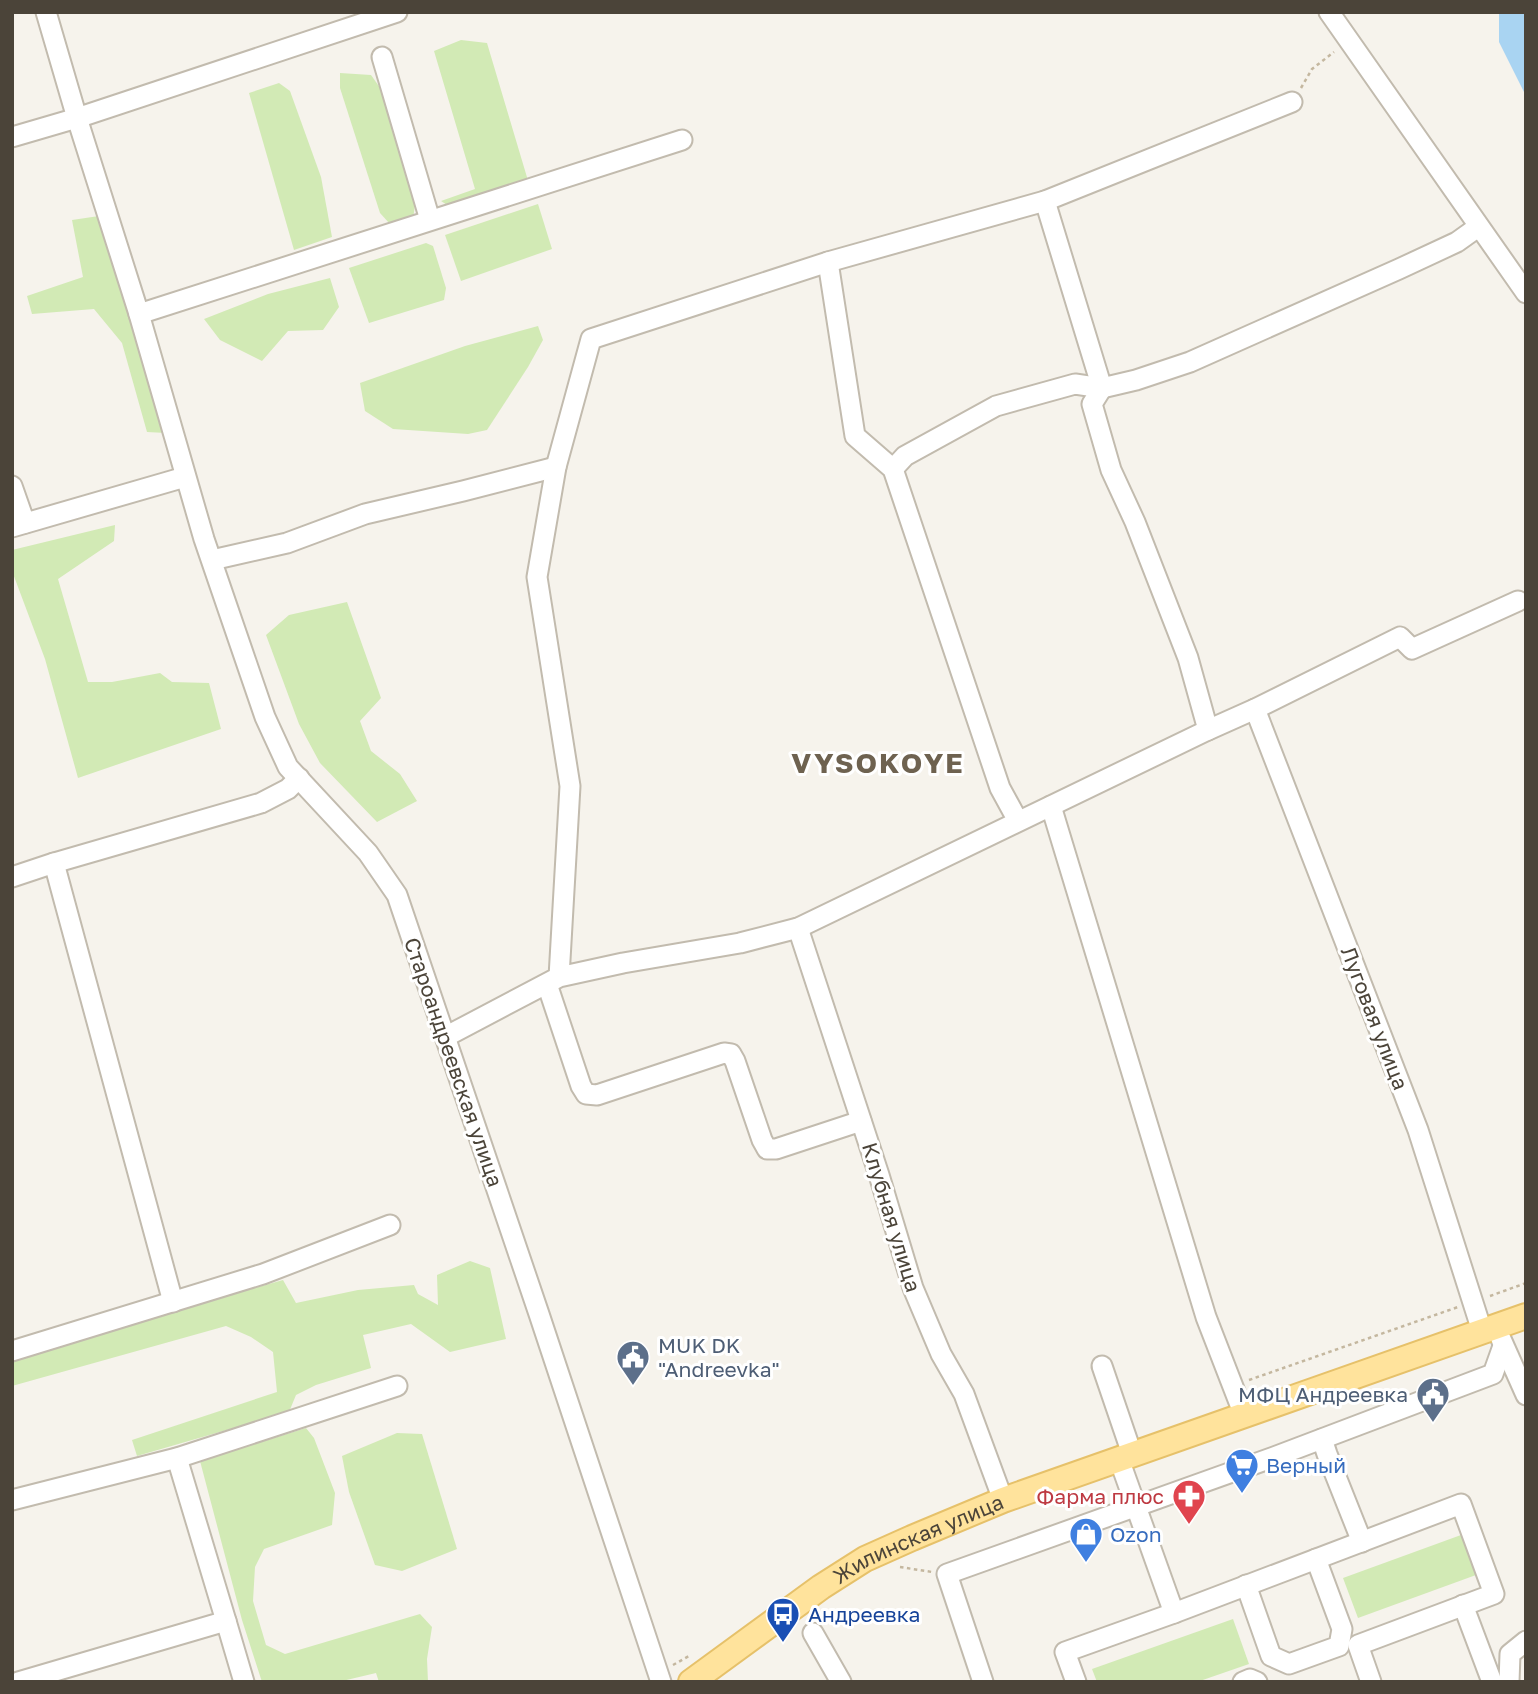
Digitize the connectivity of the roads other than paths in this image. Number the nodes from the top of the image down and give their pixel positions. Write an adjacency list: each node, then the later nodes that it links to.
1 (46, 12): 6 (street, Староандреевская улица)
2 (397, 12): 6 (street)
3 (1329, 12): 11 (street)
4 (382, 57): 10 (street)
5 (1292, 102): 9 (street)
6 (77, 118): 7 (street); 14 (street, Староандреевская улица)
7 (12, 137)
8 (682, 140): 10 (street)
9 (1045, 201): 12 (street); 15 (street)
10 (430, 220): 14 (street)
11 (1478, 227): 13 (street); 15 (street)
12 (828, 262): 16 (street); 17 (street)
13 (1526, 293)
14 (139, 314): 18 (street, Староандреевская улица)
15 (1102, 388): 17 (street); 24 (street)
16 (556, 467): 21 (street); 31 (street)
17 (893, 469): 27 (street)
18 (186, 477): 20 (street); 21 (street, Староандреевская улица)
19 (12, 486): 20 (street)
20 (18, 525)
21 (212, 561): 25 (street, Староандреевская улица)
22 (1518, 601): 23 (street)
23 (1255, 709): 24 (street); 37 (street, Луговая улица)
24 (1208, 730): 26 (street)
25 (299, 778): 28 (street); 32 (street, Староандреевская улица)
26 (1051, 806): 27 (street); 42 (street)
27 (1018, 821): 30 (street)
28 (54, 863): 29 (street); 35 (street)
29 (12, 877)
30 (798, 928): 31 (street); 33 (street, Клубная улица)
31 (553, 980): 32 (street); 33 (street)
32 (445, 1037): 60 (street, Староандреевская улица)
33 (861, 1121): 47 (street, Клубная улица)
34 (390, 1225): 35 (street)
35 (173, 1303): 38 (street)
36 (1526, 1316): 37 (main road, Жилинская улица)
37 (1494, 1334): 41 (street, Луговая улица); 42 (main road, Жилинская улица); 43 (street)
38 (12, 1351)
39 (1102, 1366): 44 (street)
40 (397, 1386): 45 (street)
41 (1526, 1395)
42 (1244, 1415): 44 (main road, Жилинская улица)
43 (1322, 1439): 48 (street); 49 (street)
44 (1126, 1457): 47 (main road, Жилинская улица); 48 (street)
45 (177, 1458): 46 (street); 54 (street)
46 (12, 1500)
47 (1003, 1500): 57 (main road, Жилинская улица)
48 (1136, 1506): 53 (street); 62 (street)
49 (1362, 1542): 50 (street); 52 (street)
50 (1316, 1559): 51 (street); 51 (street)
51 (1246, 1586): 53 (street)
52 (1463, 1605): 66 (street); 67 (street)
53 (1174, 1613): 63 (street)
54 (226, 1621): 58 (street); 59 (street)
55 (813, 1633): 61 (street)
56 (1526, 1640): 68 (street)
57 (696, 1681)
58 (18, 1682)
59 (244, 1682)
60 (661, 1682)
61 (841, 1682)
62 (983, 1682)
63 (1076, 1682)
64 (1242, 1682): 65 (street)
65 (1258, 1682)
66 (1371, 1682)
67 (1492, 1682)
68 (1508, 1682)

